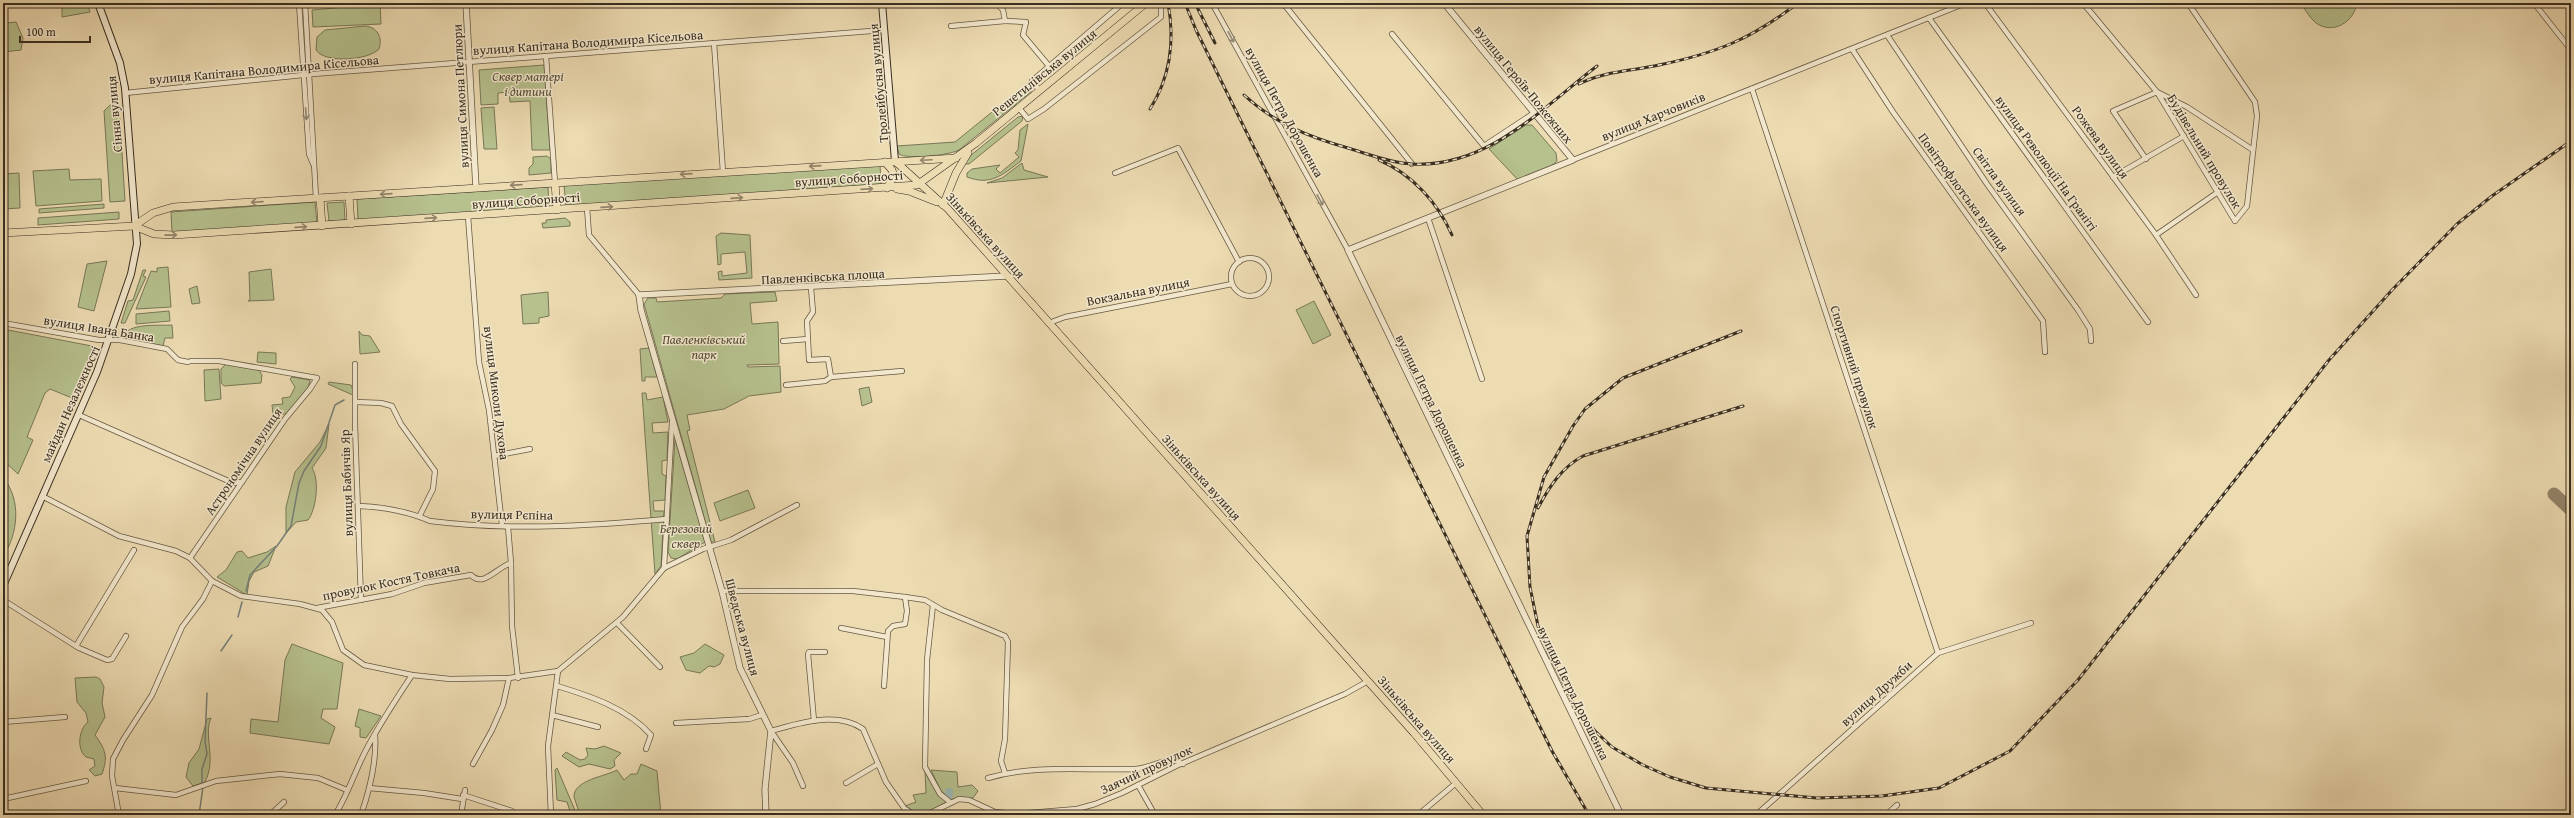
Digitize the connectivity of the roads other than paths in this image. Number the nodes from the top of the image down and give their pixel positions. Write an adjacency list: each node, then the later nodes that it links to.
1 (98, 3): 35 (main road, Сінна вулиця)
2 (299, 3): 30 (street)
3 (305, 3): 31 (street)
4 (466, 3): 28 (street, вулиця Симона Петлюри)
5 (882, 3): 21 (main road, Тролейбусна вулиця)
6 (996, 3): 19 (street)
7 (1123, 3): 29 (street)
8 (1146, 3): 33 (main road, Решетилівська вулиця)
9 (1161, 3): 36 (street)
10 (1212, 3): 70 (street, вулиця Петра Дорошенка, one-way to 70)
11 (1282, 3): 46 (street)
12 (1444, 3): 37 (street, вулиця Героїв-Пожежних)
13 (1966, 3): 18 (street, вулиця Харчовиків)
14 (1985, 3): 52 (street, Рожева вулиця)
15 (2083, 3): 34 (street, Будівельний провулок)
16 (2188, 3): 40 (street)
17 (2534, 3): 26 (street)
18 (1929, 18): 23 (street, вулиця Харчовиків); 77 (street, вулиця Революції На Граніті)
19 (1005, 21): 20 (street); 29 (street)
20 (951, 26)
21 (884, 30): 24 (street, вулиця Капітана Володимира Кісельова); 44 (main road, Тролейбусна вулиця)
22 (1392, 34): 37 (street)
23 (1887, 35): 25 (street, вулиця Харчовиків); 81 (street, Світла вулиця)
24 (714, 43): 27 (street, вулиця Капітана Володимира Кісельова); 49 (street)
25 (1852, 49): 32 (street, вулиця Харчовиків); 84 (street, Повітрофлотська вулиця)
26 (2571, 50)
27 (546, 56): 28 (street, вулиця Капітана Володимира Кісельова); 53 (street)
28 (469, 62): 31 (street, вулиця Капітана Володимира Кісельова); 55 (street, вулиця Симона Петлюри)
29 (1049, 66): 33 (street)
30 (304, 75): 31 (street, вулиця Капітана Володимира Кісельова); 35 (street, вулиця Капітана Володимира Кісельова); 47 (street, one-way to 47)
31 (310, 75): 47 (street)
32 (1752, 89): 43 (street, вулиця Харчовиків); 126 (street, Спортивний провулок)
33 (1040, 91): 36 (main road, Решетилівська вулиця)
34 (2157, 92): 38 (street, Будівельний провулок); 40 (street, Будівельний провулок); 42 (street)
35 (125, 93): 66 (main road, Сінна вулиця)
36 (1019, 108): 39 (main road, Решетилівська вулиця)
37 (1534, 113): 43 (street, вулиця Героїв-Пожежних)
38 (2184, 136): 42 (street); 57 (street, Будівельний провулок)
39 (976, 143): 41 (main road, Решетилівська вулиця); 50 (main road)
40 (2253, 150): 57 (street, Будівельний провулок)
41 (957, 158): 44 (main road, one-way to 44); 48 (main road, Решетилівська вулиця)
42 (2146, 159): 52 (street)
43 (1573, 160): 64 (street, вулиця Харчовиків)
44 (895, 161): 45 (main road, вулиця Соборності); 54 (main road, Зіньківська вулиця)
45 (885, 162): 49 (main road, вулиця Соборності, one-way to 49); 56 (main road)
46 (1412, 164)
47 (315, 170): 59 (street)
48 (939, 170): 50 (main road); 54 (main road, Решетилівська вулиця)
49 (723, 172): 53 (main road, вулиця Соборності, one-way to 53)
50 (956, 173): 60 (main road)
51 (1116, 174): 71 (street)
52 (2113, 177): 69 (street, Рожева вулиця)
53 (555, 183): 55 (main road, вулиця Соборності, one-way to 55); 62 (main road)
54 (920, 183): 56 (main road, вулиця Соборності); 60 (main road, Зіньківська вулиця)
55 (476, 188): 58 (main road, вулиця Соборності, one-way to 58)
56 (888, 188): 60 (main road); 61 (main road, вулиця Соборності, one-way to 56)
57 (2218, 192): 69 (street)
58 (349, 196): 59 (main road, вулиця Соборності); 65 (main road)
59 (318, 198): 66 (main road, вулиця Соборності, one-way to 66); 67 (main road)
60 (943, 205): 72 (main road, Зіньківська вулиця)
61 (587, 208): 62 (main road, вулиця Соборності); 75 (street)
62 (557, 210): 63 (main road, вулиця Соборності)
63 (468, 216): 65 (main road, вулиця Соборності, one-way to 63); 95 (street, вулиця Миколи Духова)
64 (1428, 218): 70 (street, вулиця Харчовиків); 89 (street)
65 (351, 224): 67 (main road, вулиця Соборності)
66 (134, 226): 67 (main road, вулиця Соборності, one-way to 67); 68 (main road, вулиця Соборності); 82 (main road, майдан Незалежності)
67 (322, 226)
68 (3, 233)
69 (2156, 235): 76 (street, Рожева вулиця)
70 (1348, 250): 179 (street, вулиця Петра Дорошенка)
71 (1239, 262): 73 (street); 73 (street)
72 (1007, 276): 74 (street, Павленківська площа); 79 (main road, Зіньківська вулиця)
73 (1232, 284): 79 (street, Вокзальна вулиця)
74 (811, 288): 75 (street, Павленківська площа); 80 (street)
75 (639, 294): 93 (street, Шведська вулиця)
76 (2196, 295)
77 (2148, 322)
78 (3, 323): 82 (street, вулиця Івана Банка)
79 (1049, 323): 132 (main road, Зіньківська вулиця)
80 (808, 339): 83 (street); 87 (street)
81 (2091, 340)
82 (110, 341): 88 (street, вулиця Івана Банка); 92 (main road, майдан Незалежності)
83 (783, 341)
84 (2045, 352)
85 (355, 364): 91 (street, вулиця Бабичів Яр)
86 (902, 371): 87 (street)
87 (831, 377): 90 (street)
88 (317, 378): 96 (street, Астрономічна вулиця)
89 (1482, 379)
90 (786, 385)
91 (356, 402): 101 (street, вулиця Бабичів Яр); 102 (street)
92 (79, 415): 97 (street); 98 (main road, майдан Незалежності)
93 (672, 419): 103 (street, Шведська вулиця); 106 (street, Шведська вулиця)
94 (530, 449): 95 (street)
95 (494, 456): 104 (street, вулиця Миколи Духова)
96 (244, 480): 97 (street); 99 (street, Астрономічна вулиця)
97 (233, 483): 99 (street)
98 (42, 496): 108 (street, провулок Костя Товкача); 112 (main road, майдан Незалежності)
99 (232, 496): 108 (street, Астрономічна вулиця)
100 (797, 505): 106 (street)
101 (359, 506): 102 (street, вулиця Рєпіна); 116 (street, вулиця Бабичів Яр)
102 (420, 515): 104 (street, вулиця Рєпіна)
103 (667, 519): 105 (street, вулиця Рєпіна); 110 (street, Шведська вулиця)
104 (502, 525): 105 (street, вулиця Рєпіна)
105 (508, 527): 109 (street)
106 (708, 547): 110 (street); 113 (street, Шведська вулиця)
107 (134, 550): 124 (street)
108 (190, 558): 111 (street, провулок Костя Товкача)
109 (511, 563): 116 (street, провулок Костя Товкача); 131 (street)
110 (664, 568): 119 (street)
111 (212, 581): 118 (street, провулок Костя Товкача); 155 (street)
112 (3, 586)
113 (722, 591): 114 (street); 136 (street, Шведська вулиця)
114 (905, 597): 117 (street); 123 (street)
115 (3, 600): 124 (street)
116 (362, 600): 118 (street, провулок Костя Товкача)
117 (933, 605): 148 (street); 161 (street)
118 (317, 608): 129 (street)
119 (617, 623): 127 (street); 128 (street)
120 (2031, 623): 126 (street, вулиця Дружби)
121 (841, 628): 123 (street)
122 (126, 636): 124 (street)
123 (887, 638): 134 (street)
124 (76, 646)
125 (825, 652): 138 (street)
126 (1938, 653): 180 (street, вулиця Дружби)
127 (660, 667)
128 (558, 671): 131 (street); 133 (street)
129 (412, 675): 130 (street); 143 (street)
130 (509, 678): 131 (street); 145 (street)
131 (518, 678)
132 (1368, 681): 147 (street, Заячий провулок); 151 (main road, Зіньківська вулиця)
133 (556, 686): 135 (street); 144 (street)
134 (884, 686)
135 (552, 715): 141 (street); 171 (street)
136 (762, 715): 140 (street); 142 (street, Шведська вулиця)
137 (65, 717): 139 (street)
138 (814, 721): 142 (street); 146 (street)
139 (3, 722)
140 (676, 723)
141 (598, 727)
142 (771, 731): 154 (street, Шведська вулиця); 172 (street)
143 (375, 733): 156 (street); 157 (street)
144 (646, 749)
145 (473, 764)
146 (878, 764): 152 (street); 165 (street)
147 (1183, 764): 148 (street); 153 (street, Заячий провулок)
148 (1004, 773): 149 (street)
149 (988, 778)
150 (86, 781): 159 (street)
151 (1456, 782): 177 (street); 178 (main road, Зіньківська вулиця)
152 (846, 783)
153 (1138, 785): 163 (street, Заячий провулок); 176 (street)
154 (803, 786)
155 (115, 788): 157 (street); 166 (street)
156 (369, 788): 158 (street); 169 (street)
157 (347, 790): 168 (street)
158 (463, 795): 164 (street); 170 (street)
159 (3, 799)
160 (284, 802): 167 (street)
161 (950, 802): 163 (street, Заячий провулок); 174 (street, Заячий провулок)
162 (1897, 805): 181 (street)
163 (1077, 809): 175 (street)
164 (512, 811)
165 (908, 813): 173 (street)
166 (119, 815)
167 (270, 815)
168 (335, 815)
169 (361, 815)
170 (461, 815)
171 (551, 815)
172 (766, 815)
173 (914, 815)
174 (926, 815)
175 (1078, 815)
176 (1155, 815)
177 (1418, 815)
178 (1483, 815)
179 (1621, 815)
180 (1756, 815)
181 (1886, 815)

